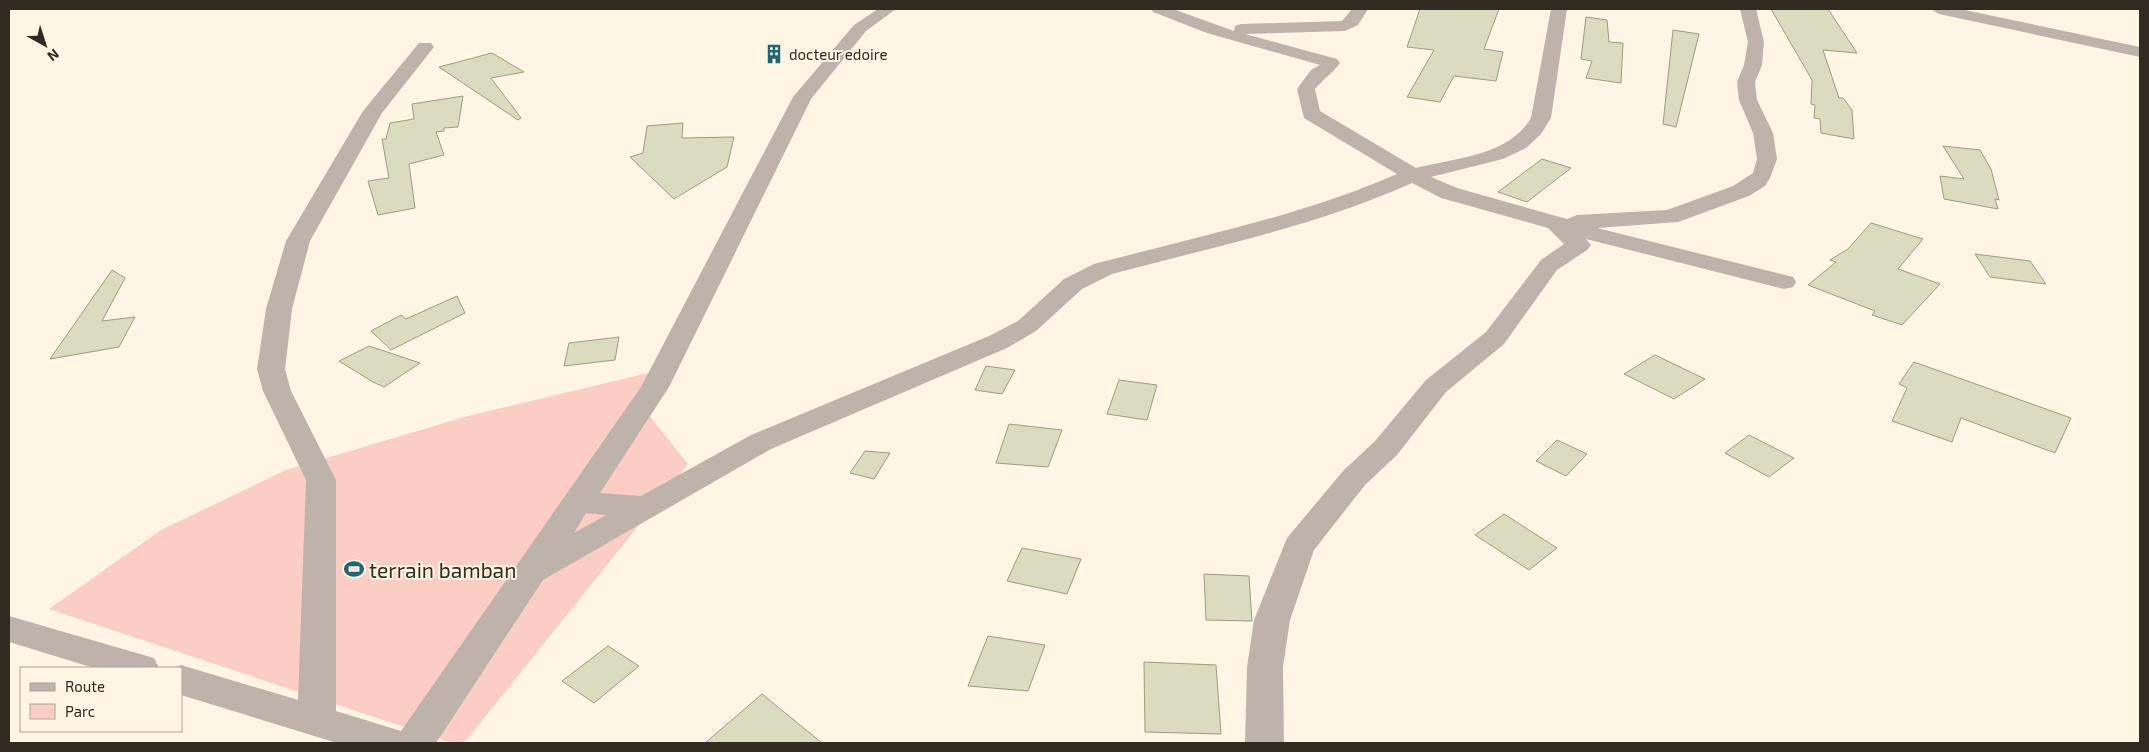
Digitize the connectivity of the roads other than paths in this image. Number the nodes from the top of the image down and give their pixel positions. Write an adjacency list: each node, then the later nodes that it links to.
1 (888, 9): 17 (street)
2 (1160, 9): 7 (street)
3 (1360, 9): 8 (street)
4 (1559, 9): 11 (street)
5 (1748, 9): 12 (street)
6 (1939, 9): 10 (street)
7 (1213, 30): 8 (street); 8 (street)
8 (1334, 43): 11 (street)
9 (425, 47): 23 (street)
10 (2140, 52)
11 (1415, 174): 13 (street); 18 (street)
12 (1670, 217): 13 (street); 14 (street)
13 (1556, 224): 14 (street); 15 (street)
14 (1608, 238): 15 (street); 16 (street)
15 (1579, 245): 26 (street)
16 (1784, 282)
17 (577, 502): 18 (street); 19 (street)
18 (645, 507): 19 (street)
19 (530, 572): 25 (street)
20 (9, 630): 21 (street)
21 (138, 667)
22 (182, 680): 23 (street)
23 (317, 721): 24 (street)
24 (389, 743)
25 (416, 743)
26 (1265, 743)

